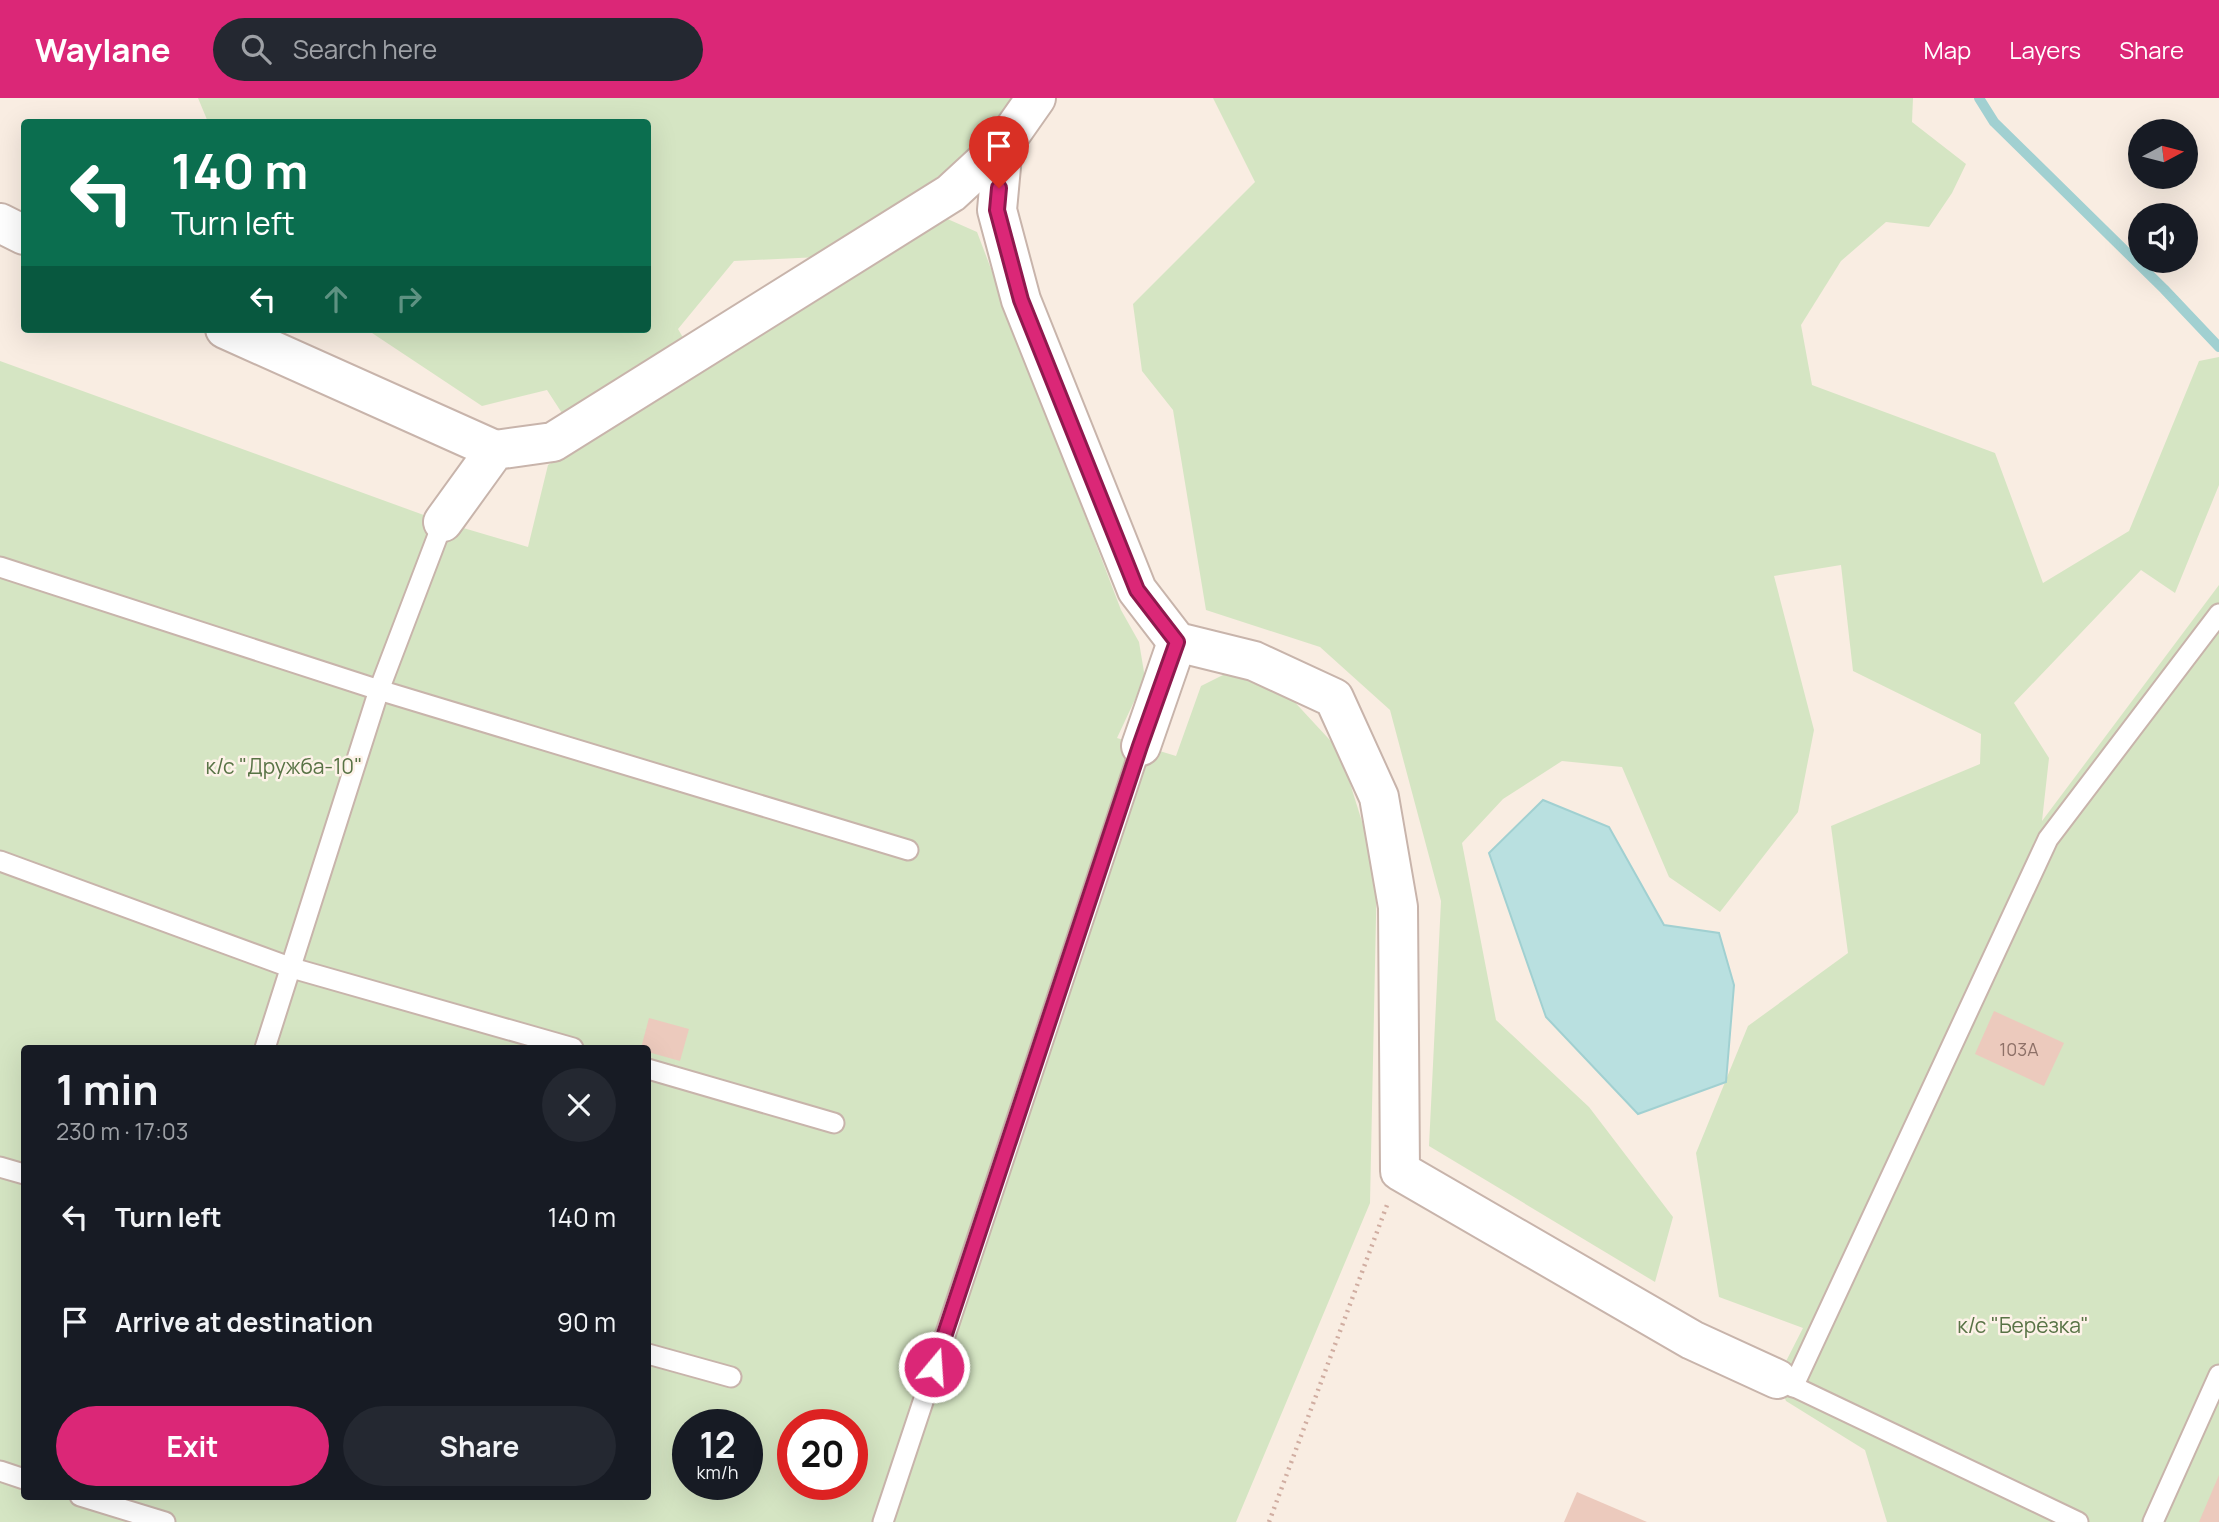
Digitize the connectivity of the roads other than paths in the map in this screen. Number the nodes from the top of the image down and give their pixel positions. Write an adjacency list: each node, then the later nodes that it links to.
1 (1036, 98): 2 (street)
2 (1003, 145): 6 (street); 10 (street)
3 (0, 223): 4 (street)
4 (21, 234)
5 (234, 333): 6 (street)
6 (495, 450): 7 (street)
7 (443, 522): 11 (lane)
8 (0, 567): 11 (lane)
9 (2219, 614): 25 (lane)
10 (1177, 642): 12 (street); 25 (street)
11 (379, 690): 13 (lane); 15 (lane)
12 (1140, 746): 31 (lane)
13 (908, 850)
14 (0, 861): 15 (lane)
15 (292, 968): 16 (lane); 17 (lane)
16 (266, 1045)
17 (562, 1045)
18 (651, 1070): 19 (lane)
19 (834, 1123)
20 (0, 1167): 21 (lane)
21 (21, 1173)
22 (651, 1355): 24 (lane)
23 (2219, 1375): 33 (lane)
24 (731, 1377)
25 (1785, 1383): 32 (lane)
26 (0, 1471): 27 (lane)
27 (21, 1478)
28 (88, 1500): 29 (lane)
29 (107, 1508): 30 (lane)
30 (165, 1522)
31 (883, 1522)
32 (2078, 1522)
33 (2153, 1522)

